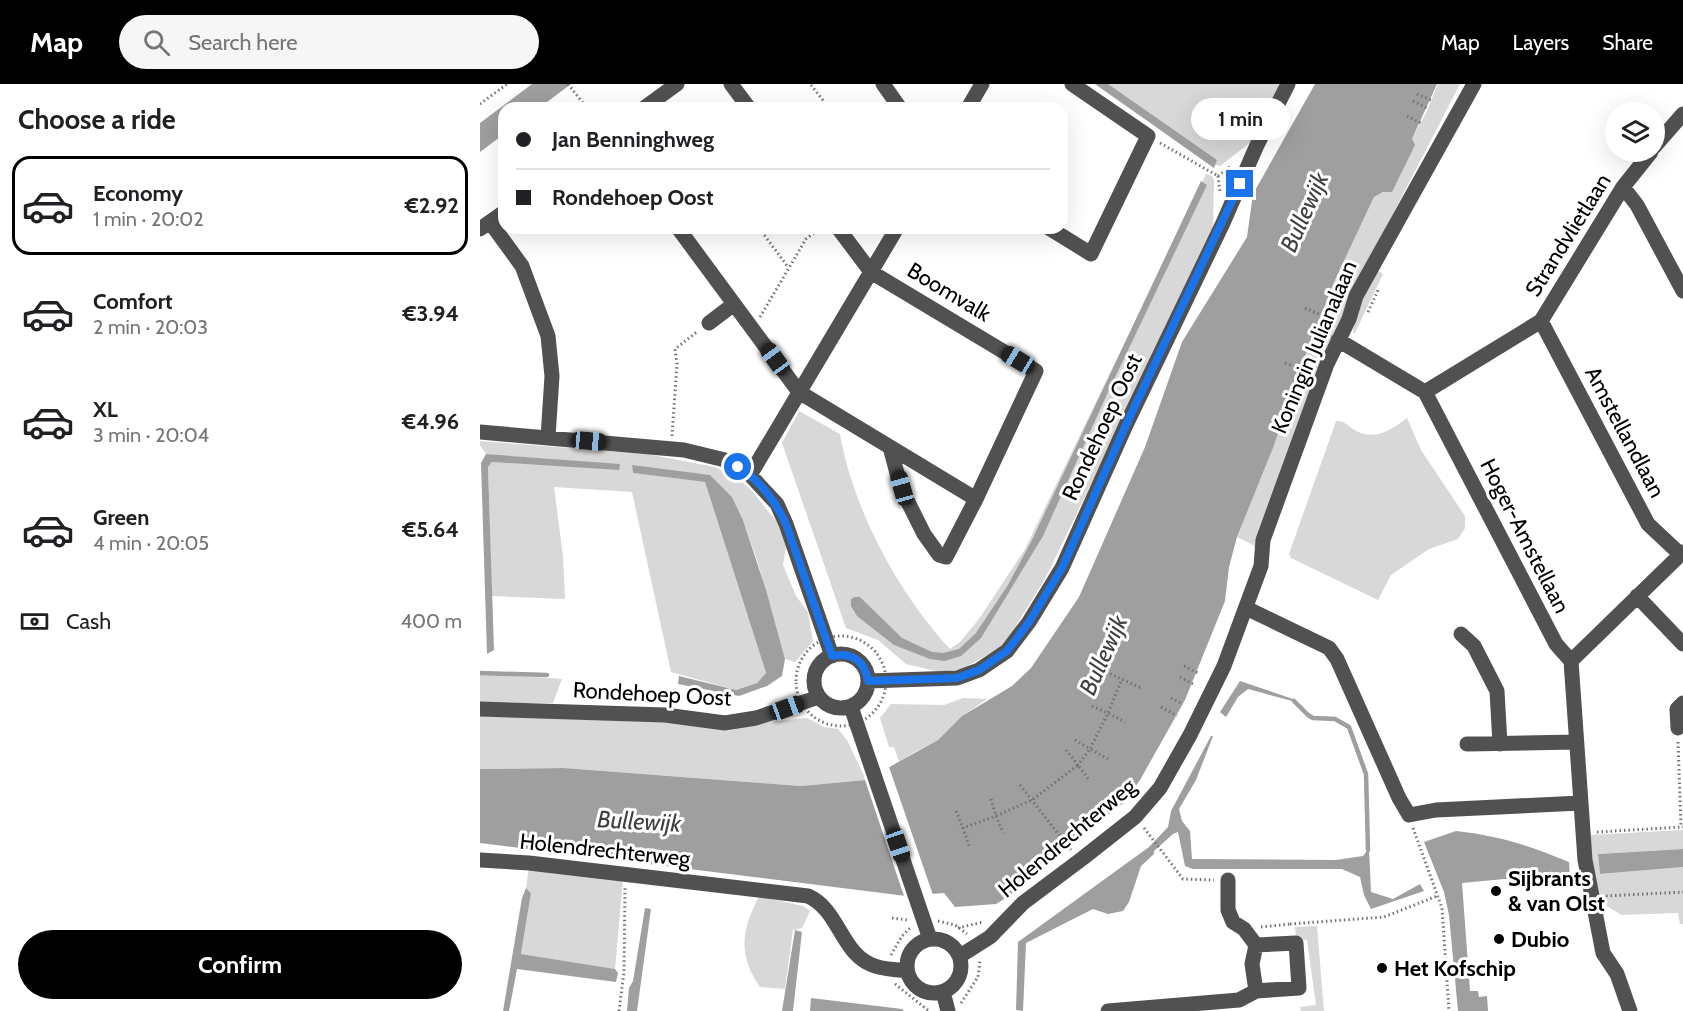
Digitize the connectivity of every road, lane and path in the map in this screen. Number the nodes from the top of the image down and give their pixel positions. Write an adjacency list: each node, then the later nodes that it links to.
1 (507, 84): 14 (path)
2 (568, 84): 15 (path)
3 (676, 84): 16 (street)
4 (731, 84): 17 (street)
5 (883, 84): 19 (street)
6 (982, 84): 20 (street)
7 (1072, 84): 26 (street)
8 (1288, 84): 70 (street, Rondehoep Oost)
9 (1474, 84): 47 (street, Koningin Julianalaan)
10 (811, 85): 18 (path)
11 (1417, 94): 13 (path)
12 (1413, 101): 21 (path)
13 (1433, 101)
14 (481, 102)
15 (582, 102)
16 (652, 102)
17 (744, 102)
18 (824, 102)
19 (896, 102)
20 (972, 102)
21 (1429, 109)
22 (1683, 114): 25 (street)
23 (1407, 116): 24 (path)
24 (1423, 124)
25 (1665, 134)
26 (1148, 136): 28 (path); 37 (street)
27 (1643, 162): 29 (street, Strandvlietlaan)
28 (1218, 176)
29 (1623, 187): 40 (street); 44 (street, Strandvlietlaan)
30 (498, 216): 31 (street)
31 (485, 225): 53 (street)
32 (682, 234): 41 (street)
33 (764, 234): 38 (path)
34 (812, 234): 38 (path)
35 (842, 234): 39 (street)
36 (893, 234): 39 (street)
37 (1058, 234)
38 (789, 268): 46 (path)
39 (871, 272): 50 (street); 57 (street, Boomvalk)
40 (1683, 291)
41 (734, 304): 45 (street); 46 (street)
42 (1305, 308): 43 (path)
43 (1323, 316)
44 (1541, 321): 51 (street, Strandvlietlaan); 58 (street, Amstellandlaan)
45 (709, 323): 55 (path)
46 (750, 326): 50 (street)
47 (1338, 340): 51 (street); 60 (street, Koningin Julianalaan)
48 (1285, 363): 49 (path)
49 (1302, 369)
50 (799, 392): 54 (street); 56 (street)
51 (1425, 392): 64 (street, Hoger-Amstellaan)
52 (480, 432): 53 (street)
53 (548, 437): 55 (street)
54 (890, 447): 57 (street); 57 (street, Boomvalk)
55 (671, 448): 56 (street)
56 (750, 475): 63 (street)
57 (976, 499)
58 (1682, 553): 59 (street)
59 (1637, 596): 62 (street); 64 (street)
60 (1246, 608): 103 (street); 124 (street, Holendrechterweg)
61 (1461, 634): 91 (street)
62 (1683, 644)
63 (832, 656): 70 (street); 74 (street)
64 (1571, 661): 89 (street)
65 (1184, 666): 67 (path)
66 (1106, 672): 69 (path)
67 (1198, 673)
68 (1180, 677): 71 (path)
69 (1122, 679): 72 (path); 82 (path)
70 (868, 681): 79 (street)
71 (1192, 684)
72 (1141, 688)
73 (885, 694): 86 (path)
74 (819, 697): 79 (street); 81 (street, Rondehoep Oost)
75 (1171, 698): 77 (path)
76 (1683, 703): 87 (street)
77 (1183, 704)
78 (1092, 706): 82 (path)
79 (851, 707): 86 (street)
80 (1161, 707): 84 (path)
81 (480, 709)
82 (1108, 713): 85 (path); 92 (path)
83 (809, 714): 86 (path)
84 (1177, 716)
85 (1125, 722)
86 (856, 724): 120 (street)
87 (1678, 728): 106 (path)
88 (1075, 740): 92 (path)
89 (1576, 742): 91 (street); 101 (street)
90 (1467, 744): 91 (street)
91 (1500, 744)
92 (1090, 749): 94 (path); 95 (path)
93 (1066, 750): 95 (path)
94 (1108, 759)
95 (1078, 765): 96 (path); 100 (path)
96 (1089, 780)
97 (1020, 785): 100 (path)
98 (1129, 787): 110 (path)
99 (992, 799): 104 (path)
100 (1032, 800): 104 (path); 110 (path)
101 (1580, 802): 103 (street); 109 (street)
102 (956, 811): 107 (path)
103 (1409, 815): 118 (path)
104 (996, 816): 107 (path); 108 (path)
105 (1143, 826): 115 (path)
106 (1682, 827): 109 (path)
107 (963, 828): 111 (path)
108 (1003, 833)
109 (1583, 833): 119 (street)
110 (1066, 843): 112 (path); 116 (path)
111 (969, 846)
112 (1070, 848)
113 (480, 860): 114 (street, Holendrechterweg)
114 (626, 875): 127 (street, Holendrechterweg); 132 (path)
115 (1228, 880): 125 (street)
116 (1006, 882)
117 (1683, 892): 119 (path)
118 (1437, 896): 121 (path); 136 (path)
119 (1592, 897): 137 (street)
120 (925, 924): 122 (path); 123 (street); 127 (path)
121 (1290, 924)
122 (958, 928)
123 (930, 939): 126 (street); 128 (street)
124 (976, 944): 126 (street, Holendrechterweg); 131 (path)
125 (1256, 945): 129 (street); 129 (street)
126 (960, 956): 130 (street)
127 (890, 969): 128 (street, Holendrechterweg); 133 (path)
128 (907, 971): 130 (street)
129 (1257, 991): 135 (street)
130 (943, 992): 131 (street)
131 (948, 1010)
132 (619, 1011)
133 (929, 1011)
134 (1108, 1011): 135 (street)
135 (1124, 1011)
136 (1449, 1011)
137 (1630, 1011)

